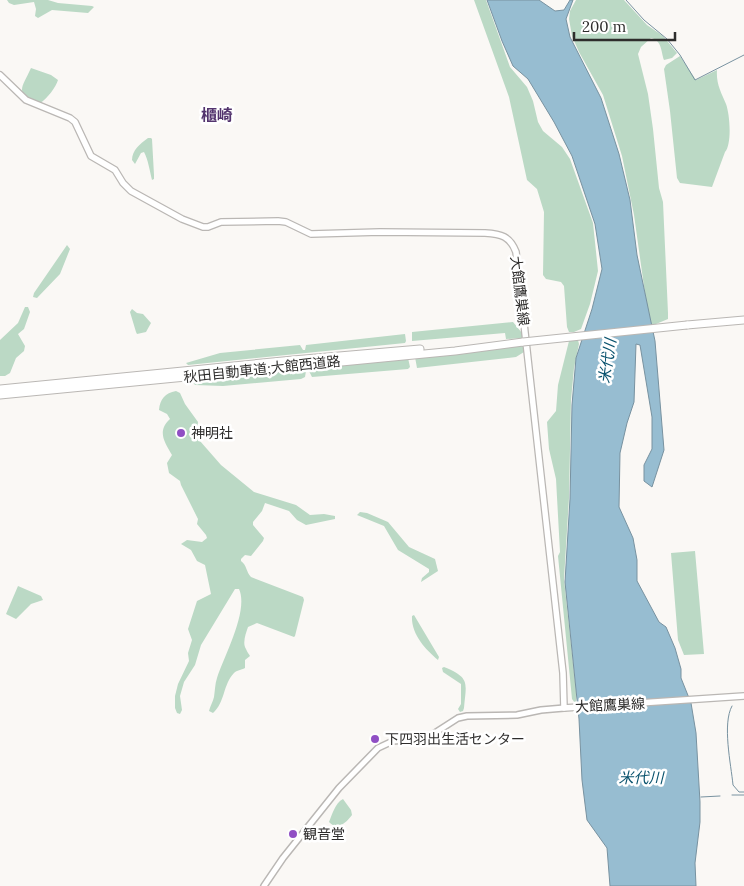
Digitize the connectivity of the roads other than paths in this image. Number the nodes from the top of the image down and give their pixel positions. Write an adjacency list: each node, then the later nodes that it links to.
1 (0, 75): 7 (main road, 大館鷹巣線)
2 (744, 320): 3 (highway, 秋田自動車道;大館西道路, bridge)
3 (523, 342): 4 (highway, 秋田自動車道;大館西道路); 5 (highway, 秋田自動車道;大館西道路)
4 (0, 389)
5 (0, 395)
6 (744, 696): 7 (main road, 大館鷹巣線)
7 (567, 708): 8 (street)
8 (264, 886)

